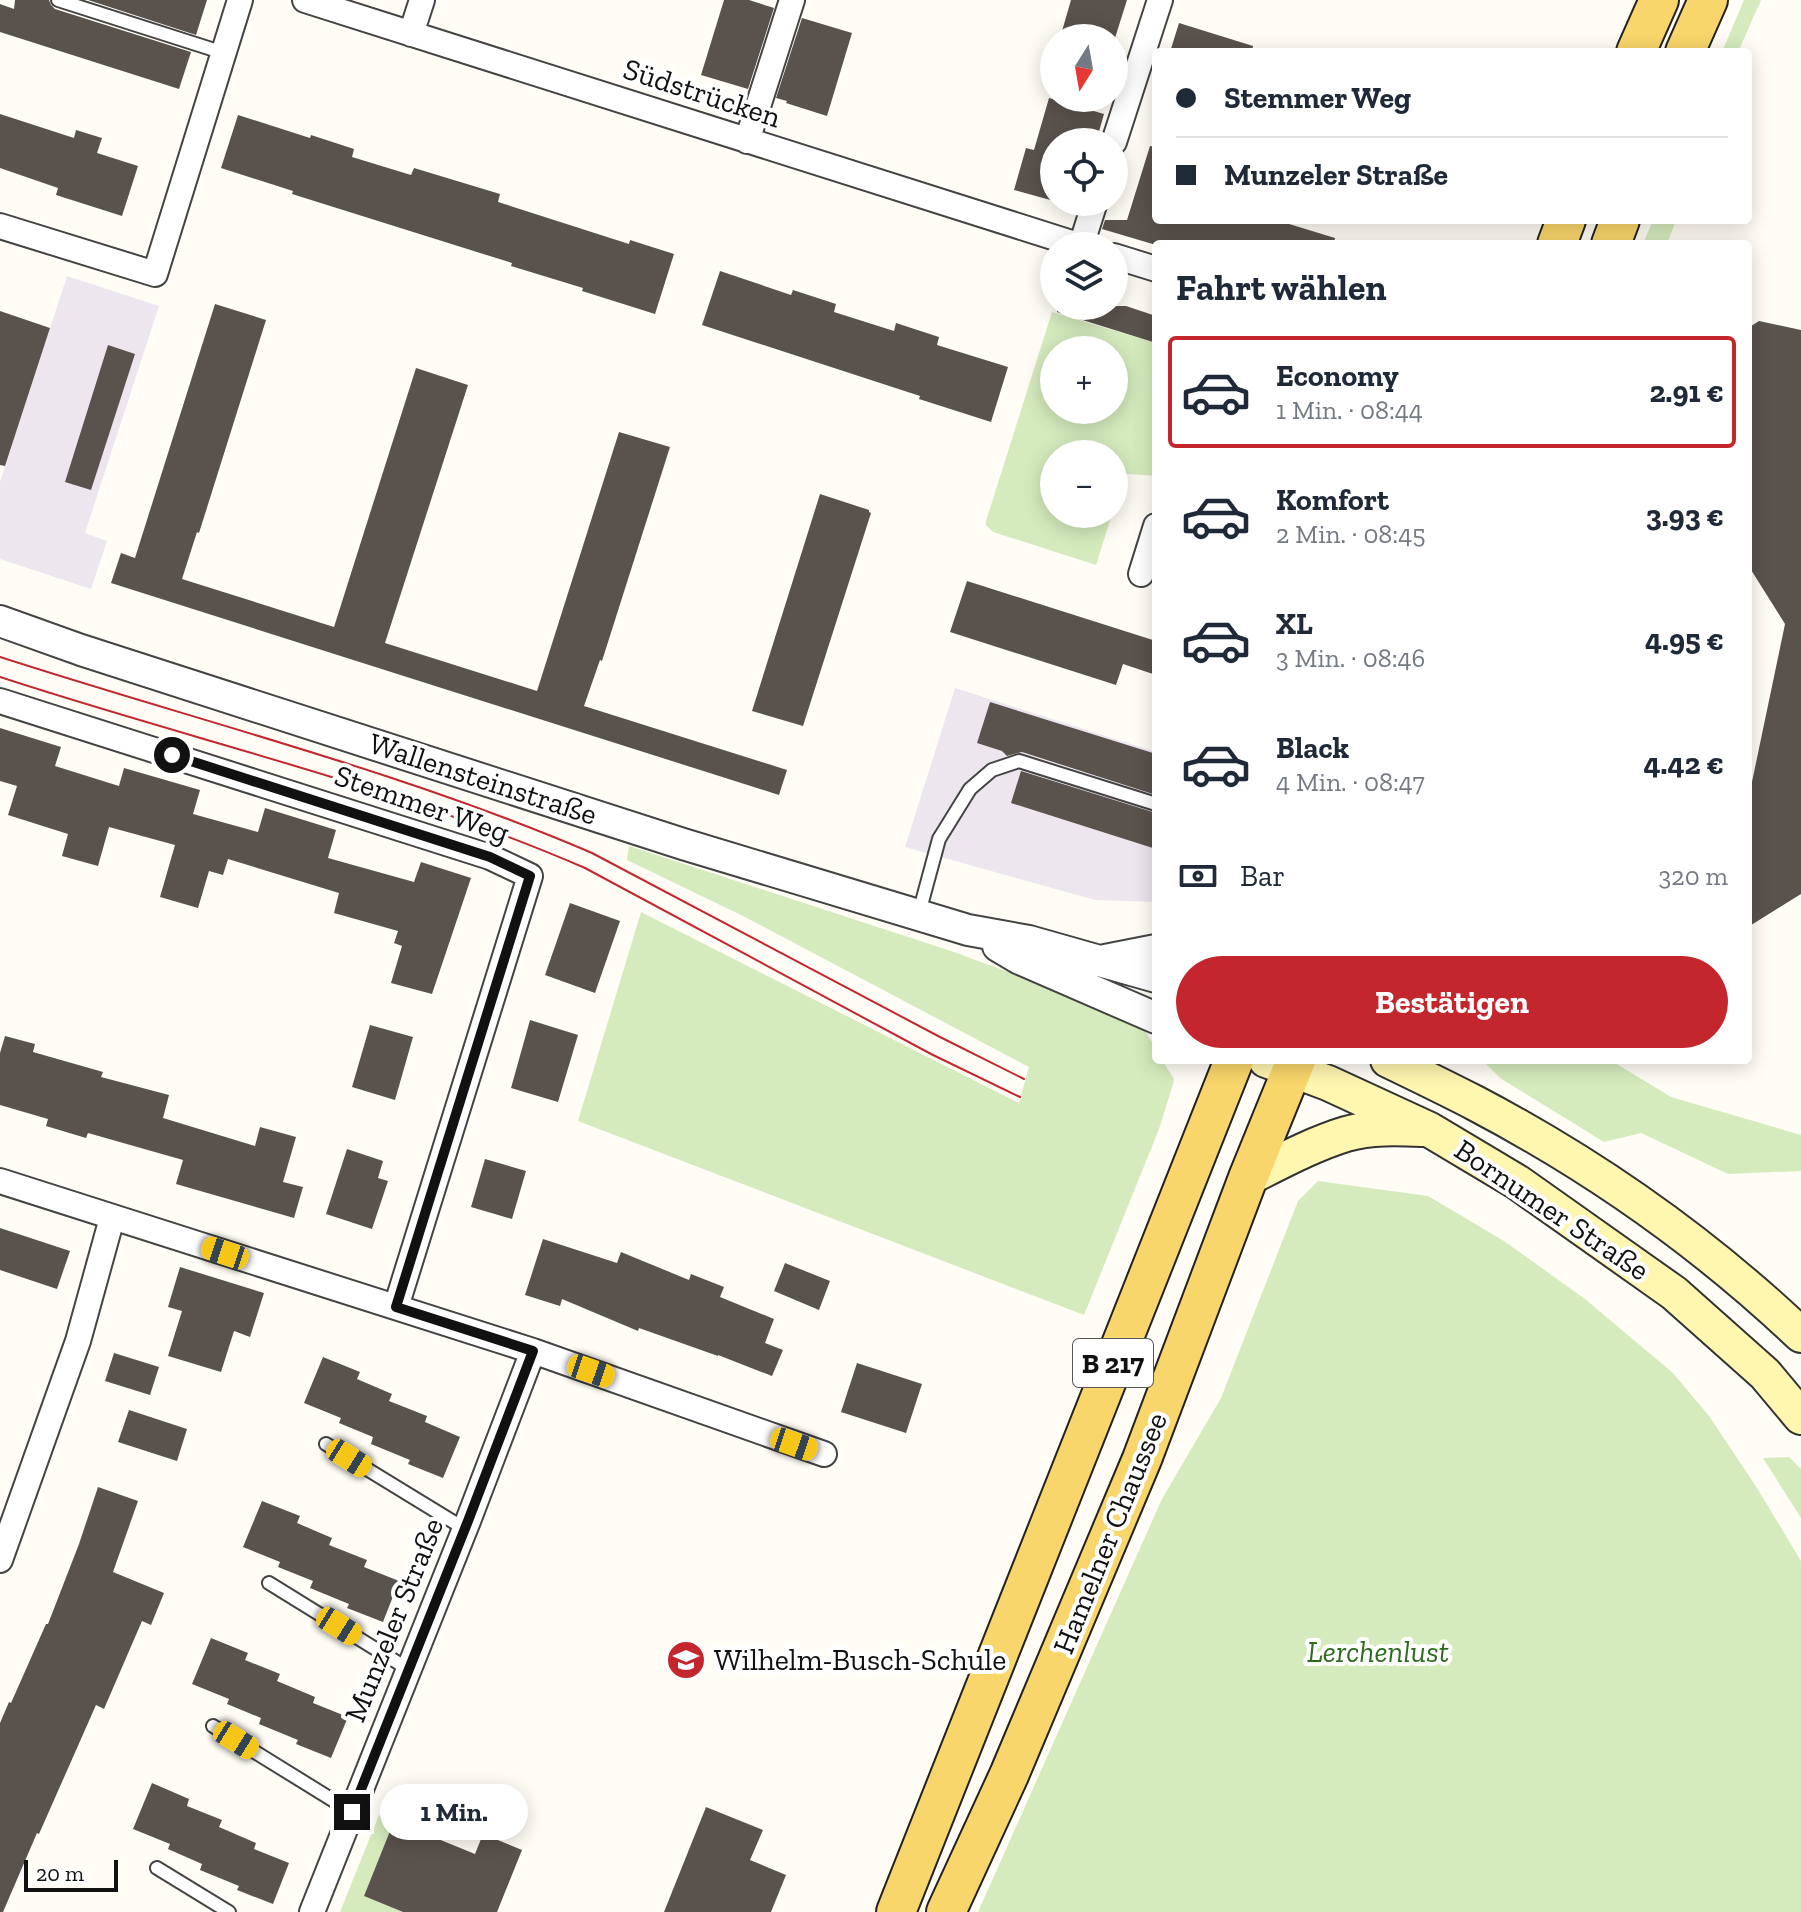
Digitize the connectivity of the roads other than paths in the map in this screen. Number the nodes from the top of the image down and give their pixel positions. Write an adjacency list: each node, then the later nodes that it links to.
1 (58, 0): 12 (lane)
2 (240, 0): 12 (street)
3 (305, 0): 9 (street, Südstrücken)
4 (422, 0): 9 (street)
5 (792, 0): 14 (street)
6 (1160, 0): 13 (street)
7 (1659, 0): 10 (main road)
8 (1708, 0): 11 (main road)
9 (411, 34): 14 (street, Südstrücken)
10 (1638, 48)
11 (1687, 48)
12 (224, 53): 15 (street)
13 (1119, 128)
14 (747, 141): 16 (street, Südstrücken)
15 (0, 226)
16 (1040, 233)
17 (1128, 260): 18 (street)
18 (1152, 268)
19 (1152, 539): 20 (street)
20 (1141, 574)
21 (0, 621): 24 (street, Wallensteinstraße)
22 (0, 701): 40 (street, Stemmer Weg)
23 (1152, 803): 24 (lane)
24 (919, 915): 25 (street, Wallensteinstraße)
25 (968, 930): 27 (street, Wallensteinstraße); 29 (street, Wallensteinstraße)
26 (1152, 951): 27 (street)
27 (1100, 961): 28 (street, Wallensteinstraße)
28 (1152, 976)
29 (1152, 1016)
30 (1232, 1064): 55 (main road, Hamelner Chaussee / B 217)
31 (1285, 1064): 37 (main road, Hamelner Chaussee / B 217)
32 (1287, 1064): 36 (main road, Bornumer Straße)
33 (1396, 1064): 35 (main road, Bornumer Straße)
34 (1447, 1064): 35 (main road)
35 (1477, 1104): 41 (main road, Bornumer Straße)
36 (1430, 1130): 37 (main road); 43 (main road, Bornumer Straße)
37 (1248, 1178): 56 (main road, Hamelner Chaussee / B 217)
38 (0, 1181): 39 (street)
39 (112, 1218): 40 (street); 47 (street)
40 (396, 1307): 42 (street)
41 (1801, 1335)
42 (533, 1351): 45 (street); 46 (street, Munzeler Straße)
43 (1801, 1417)
44 (326, 1444): 46 (lane)
45 (824, 1454)
46 (465, 1529): 49 (street, Munzeler Straße)
47 (0, 1560)
48 (269, 1583): 49 (lane)
49 (408, 1669): 51 (street, Munzeler Straße)
50 (213, 1726): 51 (lane)
51 (352, 1812): 54 (street, Munzeler Straße)
52 (157, 1868): 53 (lane)
53 (229, 1912)
54 (312, 1912)
55 (896, 1912)
56 (946, 1912)

